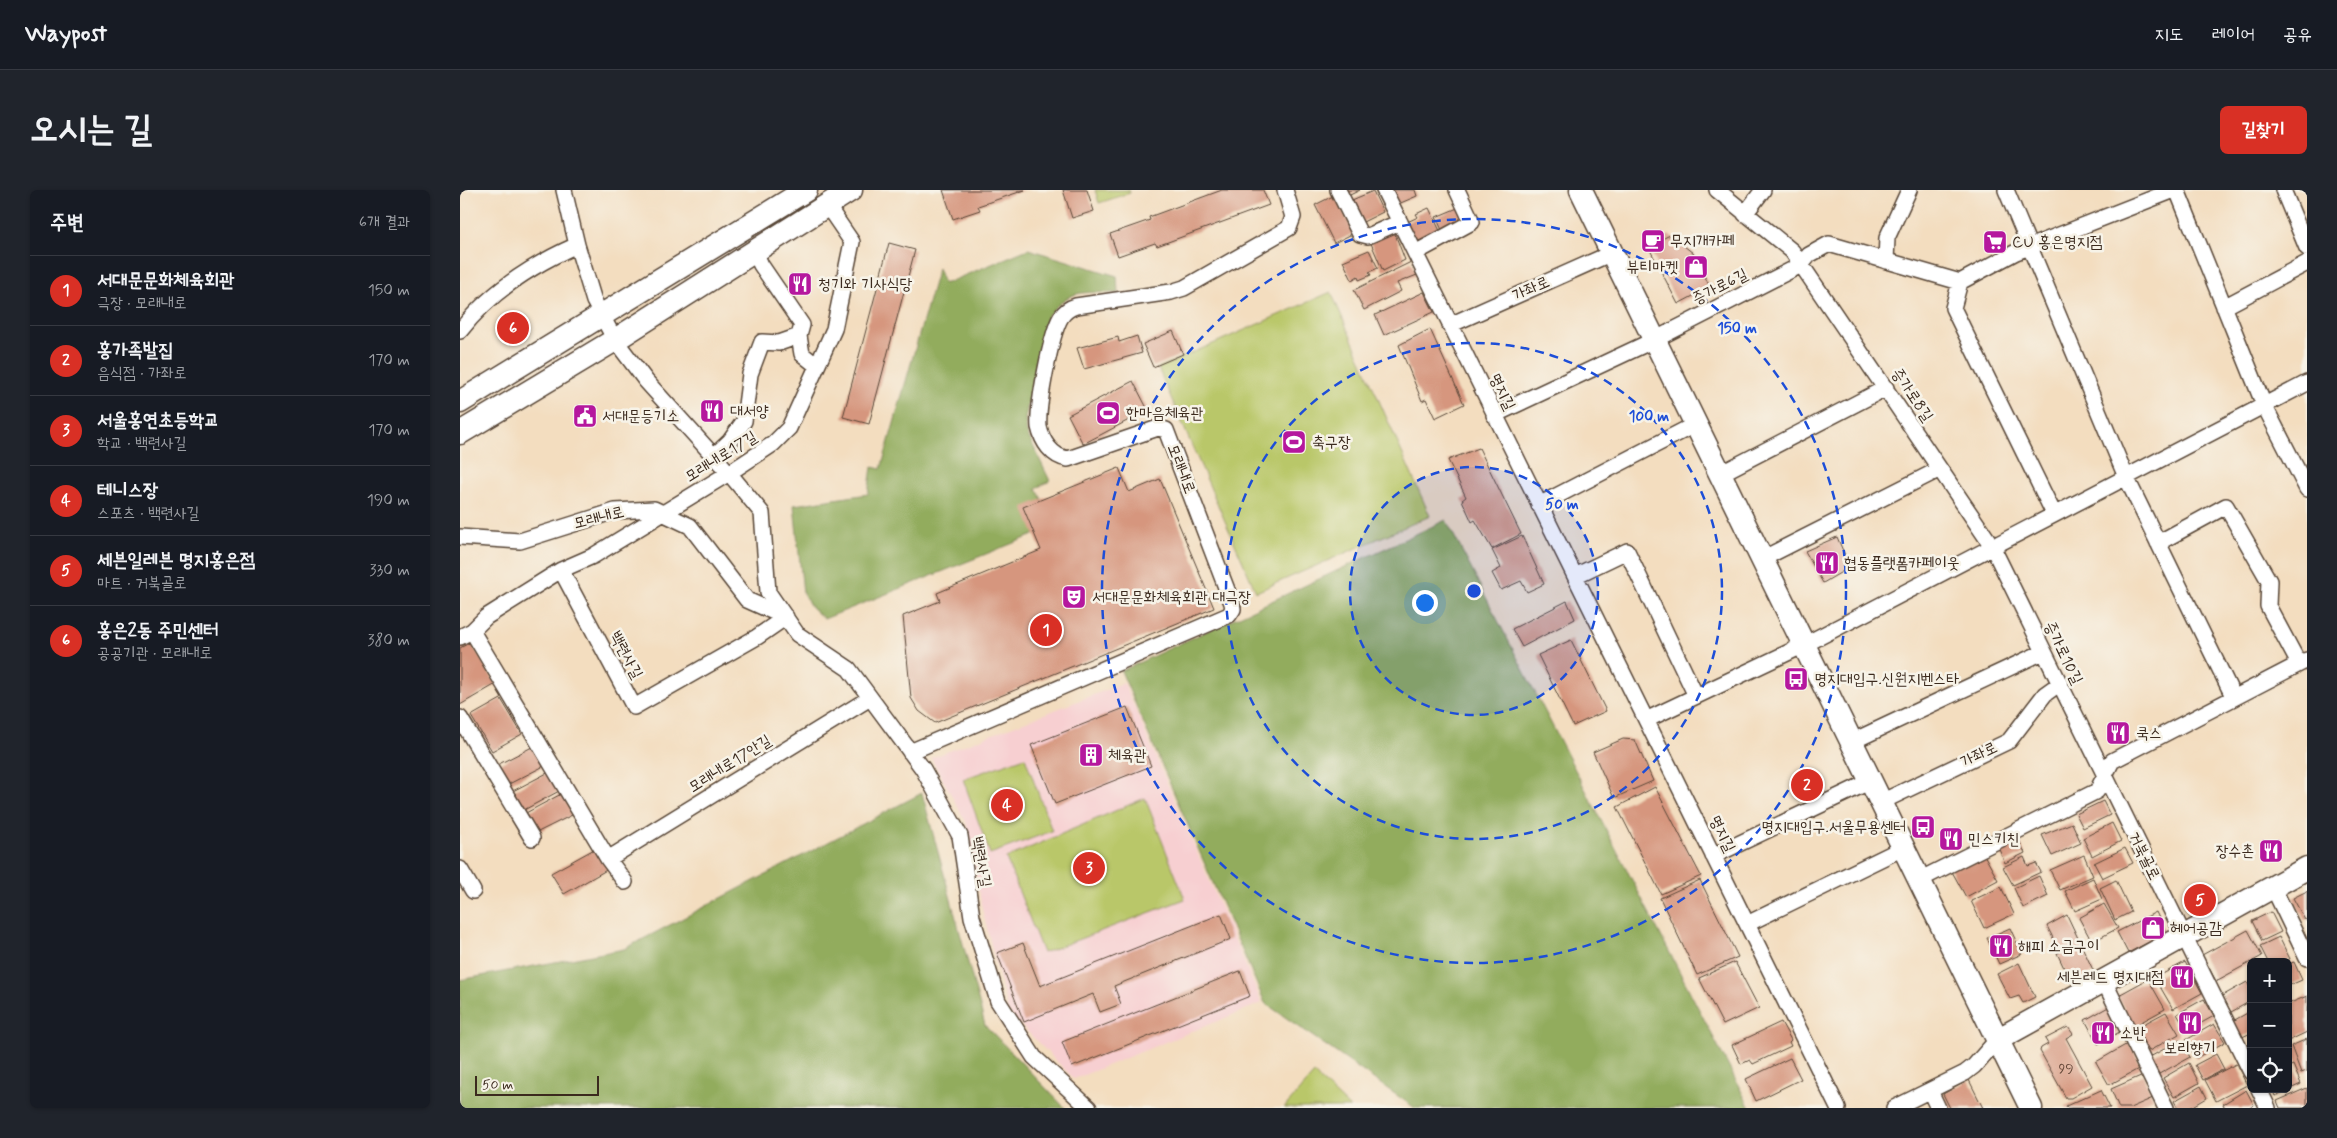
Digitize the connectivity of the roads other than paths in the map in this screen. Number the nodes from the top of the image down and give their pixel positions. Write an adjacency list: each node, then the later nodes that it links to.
1 (564, 190): 18 (street)
2 (806, 190): 29 (main road)
3 (852, 190): 15 (main road)
4 (1285, 190): 70 (street, 모래내로)
5 (1338, 190): 17 (street)
6 (1384, 190): 17 (street, 명지길)
7 (1457, 190): 23 (street)
8 (1581, 190): 22 (main road)
9 (1718, 190): 16 (street)
10 (1763, 190): 16 (street)
11 (1909, 190): 24 (street)
12 (2006, 190): 19 (street)
13 (2176, 190): 19 (street); 28 (street)
14 (2283, 190): 20 (street)
15 (826, 204): 21 (main road); 35 (street, 모래내로17길)
16 (1745, 214): 26 (street)
17 (1400, 222): 23 (street, 명지길)
18 (577, 245): 29 (street); 31 (street)
19 (2031, 247): 27 (street); 47 (street)
20 (2307, 248)
21 (755, 252): 32 (street); 33 (main road)
22 (1612, 252): 30 (street, 가좌로); 34 (main road)
23 (1415, 253): 30 (street, 명지길)
24 (1886, 261): 26 (street, 증가로6길); 27 (street, 증가로6길)
25 (2307, 263): 28 (street)
26 (1801, 265): 34 (street, 증가로6길); 37 (street, 증가로8길)
27 (1960, 282): 51 (street)
28 (2224, 307): 39 (street)
29 (602, 316): 33 (street); 38 (main road)
30 (1450, 325): 40 (street, 명지길)
31 (460, 331)
32 (799, 336): 35 (street); 43 (street)
33 (615, 340): 42 (main road); 43 (street, 백련사길)
34 (1654, 340): 40 (street); 41 (main road)
35 (817, 366): 45 (street, 모래내로17길)
36 (2307, 383): 39 (street)
37 (1886, 388): 44 (street, 증가로8길); 46 (street)
38 (460, 402)
39 (2264, 404): 47 (street); 48 (street)
40 (1494, 415): 49 (street, 명지길)
41 (1696, 424): 46 (main road); 49 (street)
42 (460, 433)
43 (714, 456): 45 (street, 백련사길)
44 (1940, 469): 54 (street, 증가로8길); 55 (street)
45 (729, 473): 50 (street, 모래내로17길); 58 (street, 백련사길)
46 (1720, 474): 55 (main road)
47 (2126, 477): 51 (street); 53 (street)
48 (2307, 489)
49 (1539, 505): 57 (street, 명지길)
50 (663, 513): 52 (street, 모래내로); 56 (street, 모래내로17길); 58 (street, 모래내로)
51 (2054, 514): 54 (street)
52 (460, 537)
53 (2158, 543): 62 (street); 66 (street)
54 (1992, 546): 60 (street); 61 (street, 증가로10길)
55 (1762, 559): 60 (main road)
56 (561, 570): 58 (street, 백련사길); 59 (street, 모래내로17길)
57 (1575, 576): 64 (street); 68 (street, 명지길)
58 (786, 618): 65 (street, 백련사길)
59 (466, 634): 77 (street)
60 (1804, 645): 64 (street); 69 (main road)
61 (2043, 652): 63 (street, 증가로10길); 69 (street)
62 (2303, 662): 66 (street)
63 (2059, 684): 71 (street, 증가로10길); 73 (street, 가좌로)
64 (1696, 696): 68 (street)
65 (870, 698): 70 (street, 백련사길); 77 (street, 모래내로17안길)
66 (2234, 698): 71 (street)
67 (460, 718): 74 (street)
68 (1646, 720): 76 (street, 명지길)
69 (1851, 742): 72 (main road)
70 (910, 752): 92 (street, 백련사길)
71 (2104, 775): 80 (street); 85 (street, 거북골로)
72 (1871, 781): 73 (main road); 76 (street)
73 (1881, 802): 75 (main road)
74 (532, 838)
75 (1903, 848): 80 (main road); 84 (street)
76 (1713, 856): 84 (street, 명지길)
77 (608, 859): 81 (street)
78 (2307, 868): 82 (main road)
79 (460, 870): 83 (street)
80 (1919, 880): 88 (main road)
81 (625, 882)
82 (2273, 887): 85 (main road); 86 (street)
83 (473, 891)
84 (1747, 924): 93 (street, 명지길)
85 (2184, 936): 87 (main road); 89 (street, 거북골로)
86 (2307, 958)
87 (2104, 981): 88 (main road); 97 (street)
88 (1997, 1040): 90 (street); 96 (main road)
89 (2247, 1064)
90 (1930, 1091): 94 (street); 95 (street)
91 (2261, 1093): 98 (street)
92 (1089, 1108)
93 (1838, 1108)
94 (1894, 1108)
95 (1938, 1108)
96 (2031, 1108)
97 (2166, 1108)
98 (2268, 1108)

